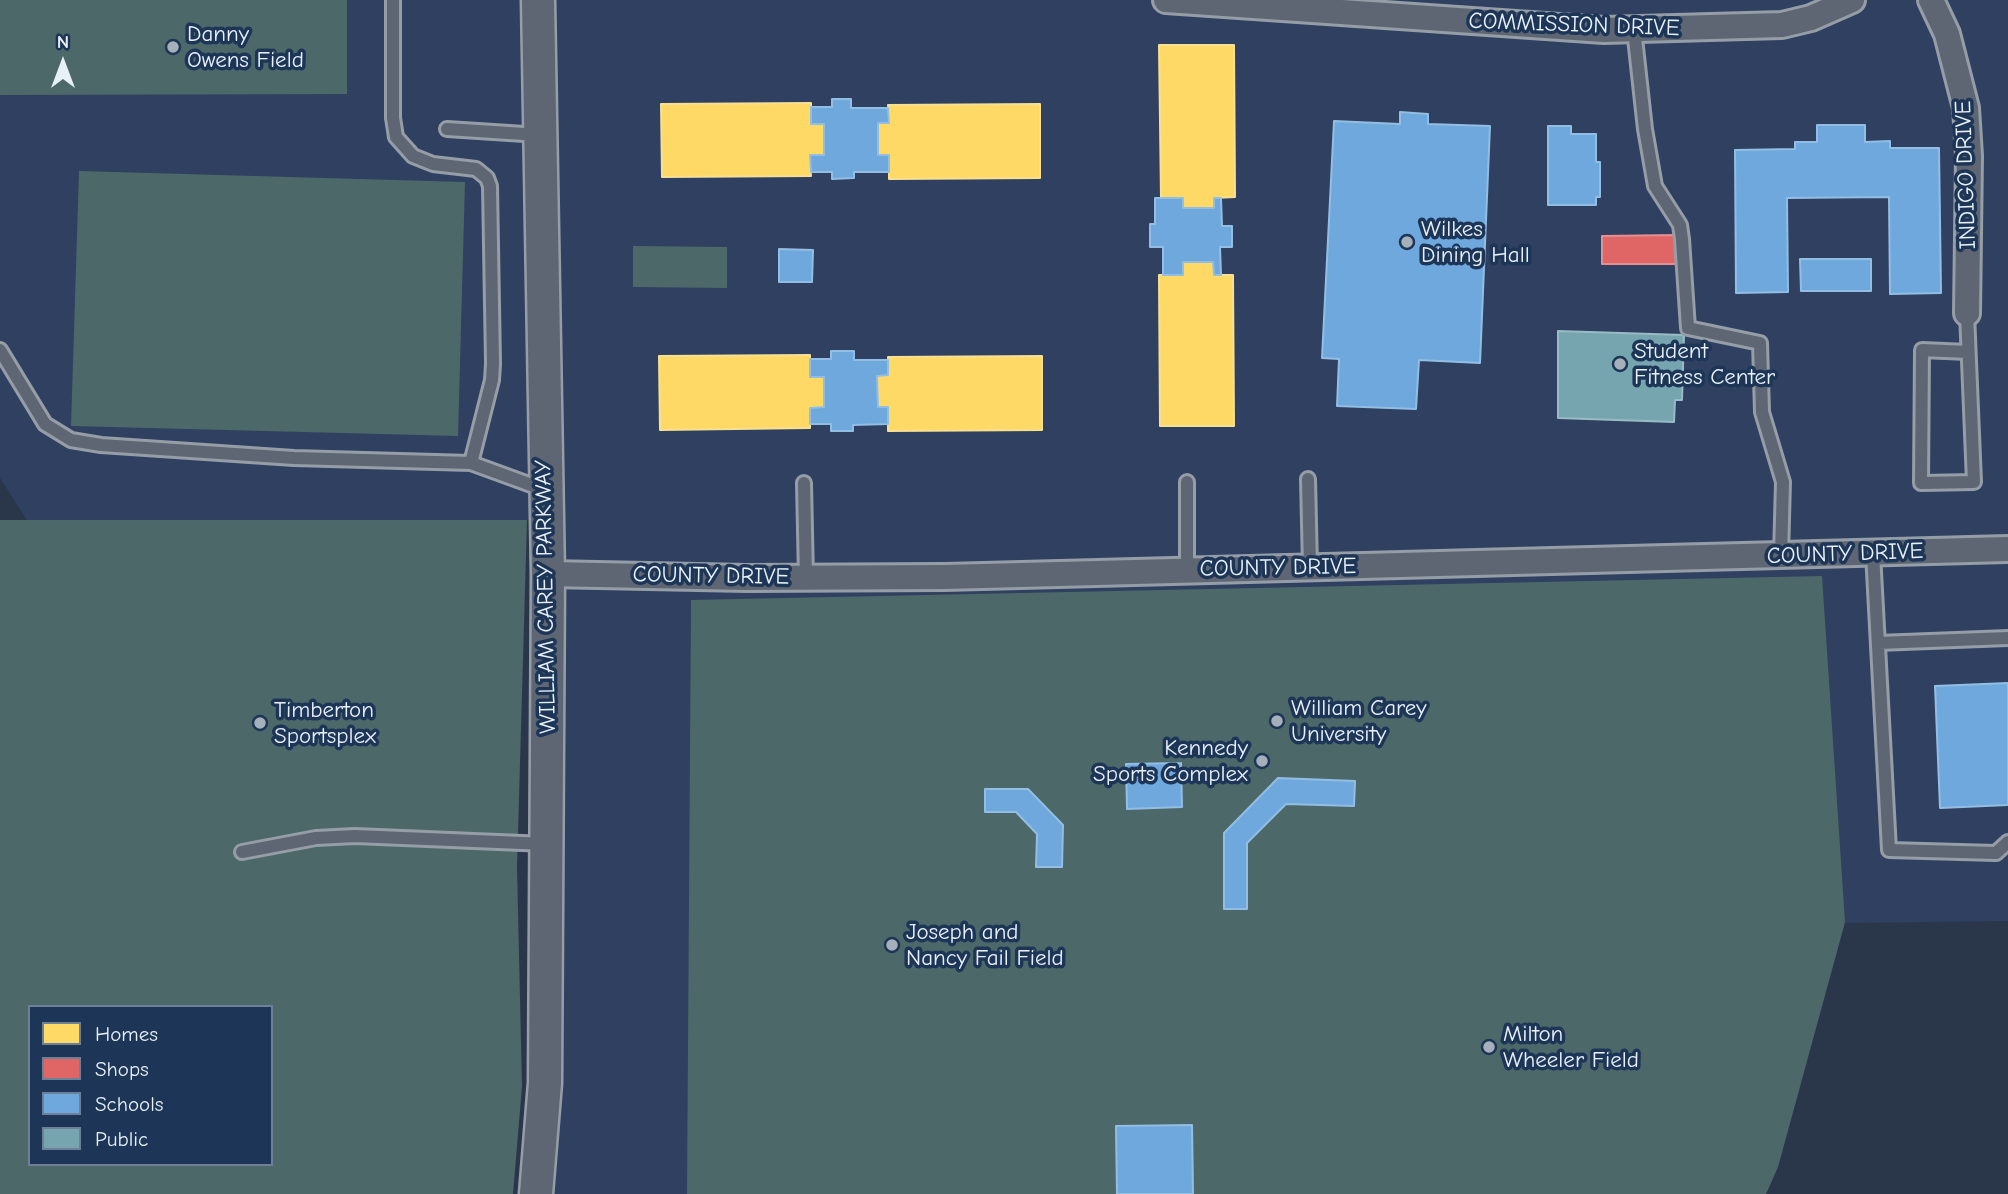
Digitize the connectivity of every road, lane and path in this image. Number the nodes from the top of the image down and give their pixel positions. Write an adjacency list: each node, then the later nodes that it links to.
1 (393, 0): 12 (lane)
2 (538, 0): 8 (street, WILLIAM CAREY PARKWAY)
3 (1166, 0): 6 (street, COMMISSION DRIVE)
4 (1852, 0): 6 (street, COMMISSION DRIVE)
5 (1931, 0): 9 (street, INDIGO DRIVE)
6 (1634, 29): 19 (lane)
7 (447, 129): 8 (lane)
8 (540, 135): 16 (street, WILLIAM CAREY PARKWAY)
9 (1968, 313): 11 (lane)
10 (0, 350): 12 (lane)
11 (1968, 352): 11 (lane)
12 (471, 463): 16 (lane)
13 (1308, 479): 20 (lane)
14 (1187, 481): 21 (lane)
15 (804, 483): 23 (lane)
16 (545, 490): 22 (street, WILLIAM CAREY PARKWAY)
17 (2008, 549): 18 (street, COUNTY DRIVE)
18 (1873, 553): 19 (street, COUNTY DRIVE); 25 (lane)
19 (1781, 555): 20 (street, COUNTY DRIVE)
20 (1310, 567): 21 (street, COUNTY DRIVE)
21 (1187, 570): 23 (street, COUNTY DRIVE)
22 (548, 574): 23 (street, COUNTY DRIVE); 27 (street, WILLIAM CAREY PARKWAY)
23 (806, 578)
24 (2008, 638): 25 (lane)
25 (1878, 643): 26 (lane)
26 (2008, 842)
27 (547, 845): 28 (lane); 29 (street, WILLIAM CAREY PARKWAY)
28 (242, 852)
29 (536, 1194)

